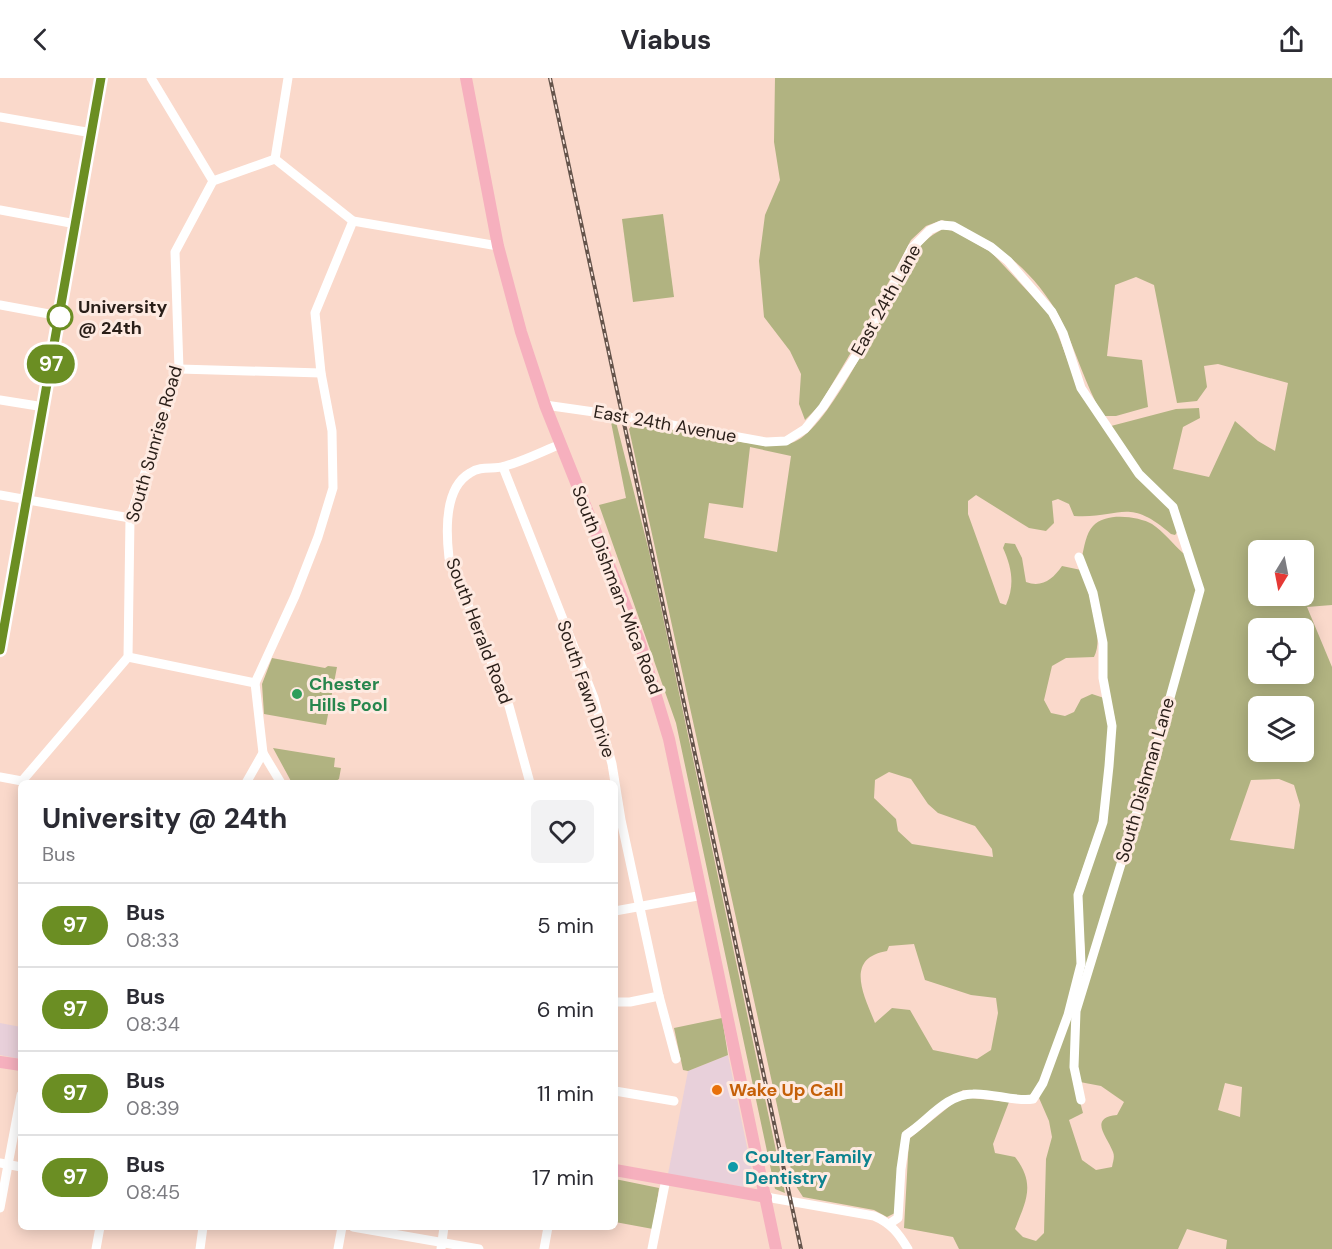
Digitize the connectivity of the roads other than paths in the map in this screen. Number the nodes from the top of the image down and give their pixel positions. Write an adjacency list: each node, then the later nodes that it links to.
1 (101, 78): 6 (street)
2 (151, 78): 8 (street)
3 (288, 78): 7 (street)
4 (466, 78): 12 (main road, South Dishman-Mica Road)
5 (0, 117): 6 (street)
6 (92, 133): 11 (street)
7 (275, 159): 8 (street); 10 (street)
8 (213, 181): 15 (street, South Sunrise Road)
9 (0, 210): 11 (street)
10 (353, 221): 12 (street); 16 (street)
11 (76, 224): 14 (street)
12 (498, 246): 18 (main road, South Dishman-Mica Road)
13 (0, 305): 14 (street)
14 (60, 316): 19 (street)
15 (179, 369): 16 (street); 26 (street, South Sunrise Road)
16 (321, 373): 32 (street)
17 (0, 400): 19 (street)
18 (545, 405): 20 (street, East 24th Avenue); 21 (main road, South Dishman-Mica Road)
19 (44, 407): 25 (street)
20 (786, 441): 23 (street, East 24th Lane)
21 (561, 444): 22 (street, South Herald Road); 42 (main road, South Dishman-Mica Road)
22 (503, 467): 38 (street, South Herald Road); 39 (street, South Fawn Drive)
23 (1139, 474): 51 (street, South Dishman Lane)
24 (0, 495): 25 (street)
25 (27, 500): 26 (street); 29 (street)
26 (130, 518): 31 (street, South Sunrise Road)
27 (1079, 557): 59 (street)
28 (0, 589): 29 (street)
29 (12, 591): 30 (street)
30 (0, 651)
31 (128, 657): 32 (street); 35 (street)
32 (255, 683): 33 (street)
33 (263, 753): 36 (street); 37 (street)
34 (0, 777): 40 (street)
35 (25, 780)
36 (248, 780)
37 (279, 780)
38 (529, 780)
39 (614, 780)
40 (18, 781)
41 (618, 821): 43 (street, South Fawn Drive)
42 (703, 895): 43 (street); 57 (main road, South Dishman-Mica Road)
43 (641, 906): 44 (street); 45 (street, South Fawn Drive)
44 (618, 910)
45 (659, 996): 46 (street); 47 (street, South Fawn Drive)
46 (618, 1002)
47 (676, 1059)
48 (0, 1062): 49 (main road)
49 (18, 1065)
50 (618, 1092): 52 (street)
51 (1081, 1100)
52 (674, 1101)
53 (18, 1107): 54 (street)
54 (4, 1164): 58 (street)
55 (618, 1171): 56 (main road)
56 (666, 1179): 57 (main road); 72 (street)
57 (766, 1197): 59 (street); 73 (main road, South Dishman-Mica Road)
58 (0, 1208)
59 (890, 1224): 74 (street)
60 (99, 1230): 67 (street)
61 (203, 1230): 68 (street)
62 (341, 1230): 69 (street)
63 (367, 1230): 66 (street)
64 (444, 1230): 66 (street)
65 (547, 1230): 71 (street)
66 (441, 1246): 70 (street)
67 (96, 1249)
68 (200, 1249)
69 (338, 1249)
70 (479, 1249)
71 (544, 1249)
72 (652, 1249)
73 (776, 1249)
74 (908, 1249)

